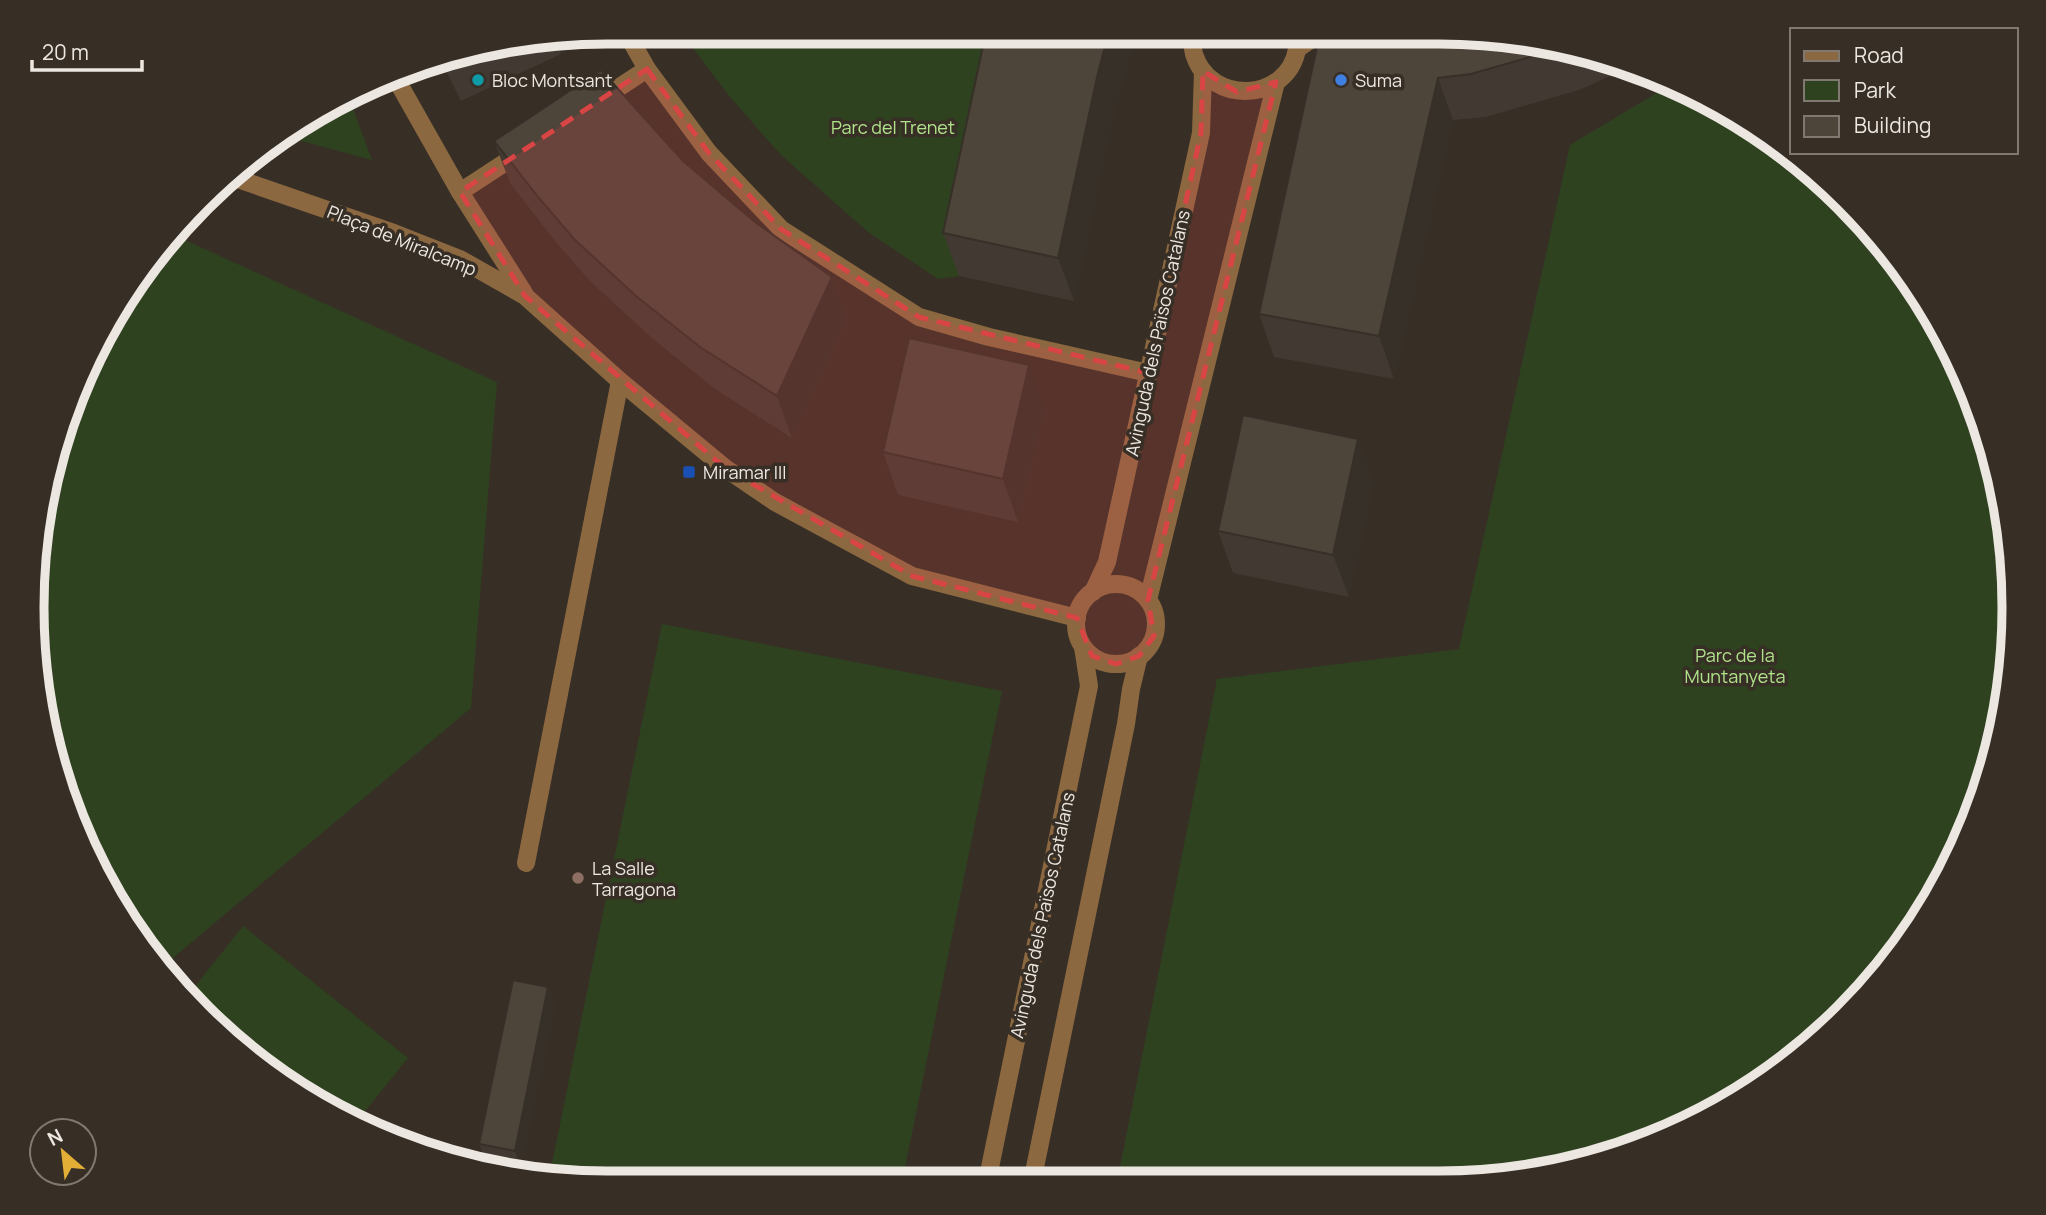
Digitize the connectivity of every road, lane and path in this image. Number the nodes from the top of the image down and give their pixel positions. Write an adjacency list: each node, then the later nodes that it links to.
1 (632, 44): 4 (street)
2 (1194, 44): 5 (street, Avinguda dels Països Catalans)
3 (1296, 44): 6 (street)
4 (646, 69): 8 (street); 13 (street)
5 (1203, 71): 6 (street); 13 (street, Avinguda dels Països Catalans)
6 (1276, 82): 16 (street)
7 (399, 84): 11 (street, Plaça de Miralcamp)
8 (588, 107)
9 (530, 146): 11 (street)
10 (241, 180): 12 (street, Plaça de Miralcamp)
11 (460, 192): 12 (street, Plaça de Miralcamp)
12 (526, 296): 14 (street)
13 (1148, 373): 15 (street, Avinguda dels Països Catalans)
14 (620, 381): 17 (street); 20 (street)
15 (1093, 592): 16 (street); 17 (street)
16 (1148, 600): 19 (street)
17 (1076, 618): 18 (street)
18 (1083, 647): 19 (street); 21 (street, Avinguda dels Països Catalans)
19 (1139, 656): 22 (street)
20 (526, 863)
21 (989, 1171)
22 (1034, 1171)

